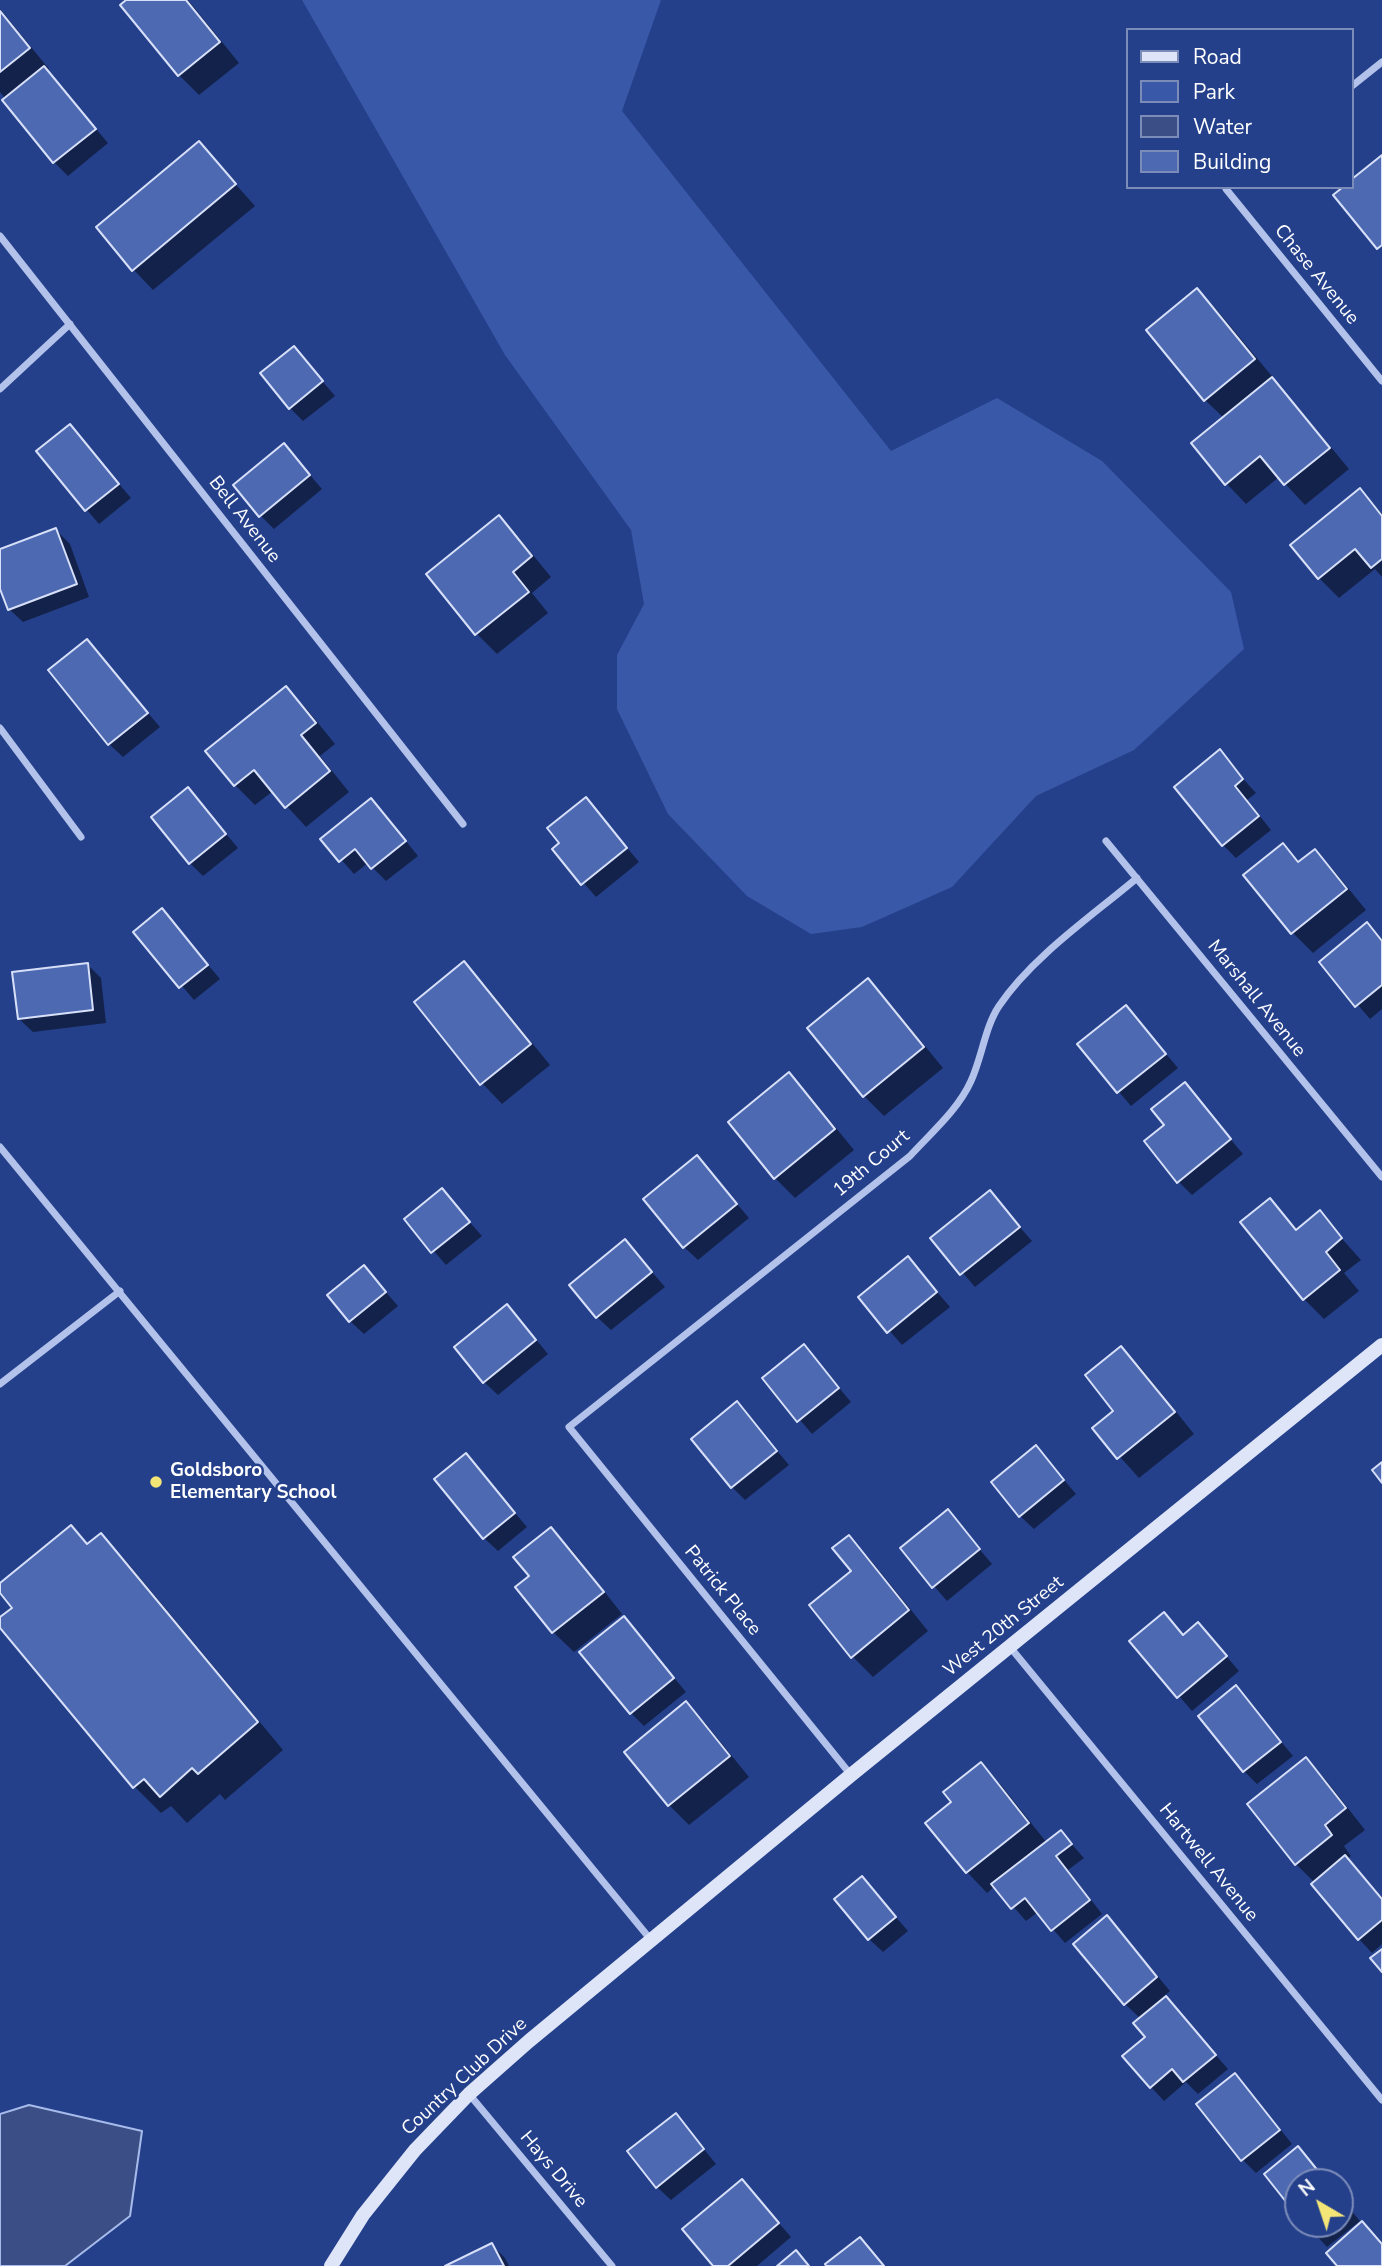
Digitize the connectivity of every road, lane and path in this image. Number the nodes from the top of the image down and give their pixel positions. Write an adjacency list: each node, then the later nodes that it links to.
1 (1382, 62): 2 (street)
2 (1354, 84)
3 (1228, 189): 6 (street, Chase Avenue)
4 (0, 236): 5 (street, Bell Avenue)
5 (70, 324): 7 (street); 9 (street, Bell Avenue)
6 (1382, 381)
7 (0, 389)
8 (0, 728): 10 (street)
9 (463, 824)
10 (81, 837)
11 (1106, 841): 12 (street, Marshall Avenue)
12 (1137, 878): 14 (street, Marshall Avenue); 18 (street, 19th Court)
13 (0, 1147): 15 (street)
14 (1382, 1177)
15 (120, 1291): 17 (street); 21 (street)
16 (1382, 1345): 19 (street, West 20th Street)
17 (0, 1384)
18 (569, 1427): 20 (street, Patrick Place)
19 (1010, 1646): 20 (street, West 20th Street); 23 (street, Hartwell Avenue)
20 (851, 1775): 21 (street, West 20th Street)
21 (652, 1941): 22 (street, Country Club Drive)
22 (469, 2094): 24 (street, Country Club Drive); 25 (street, Hays Drive)
23 (1382, 2100)
24 (331, 2266)
25 (612, 2266)

